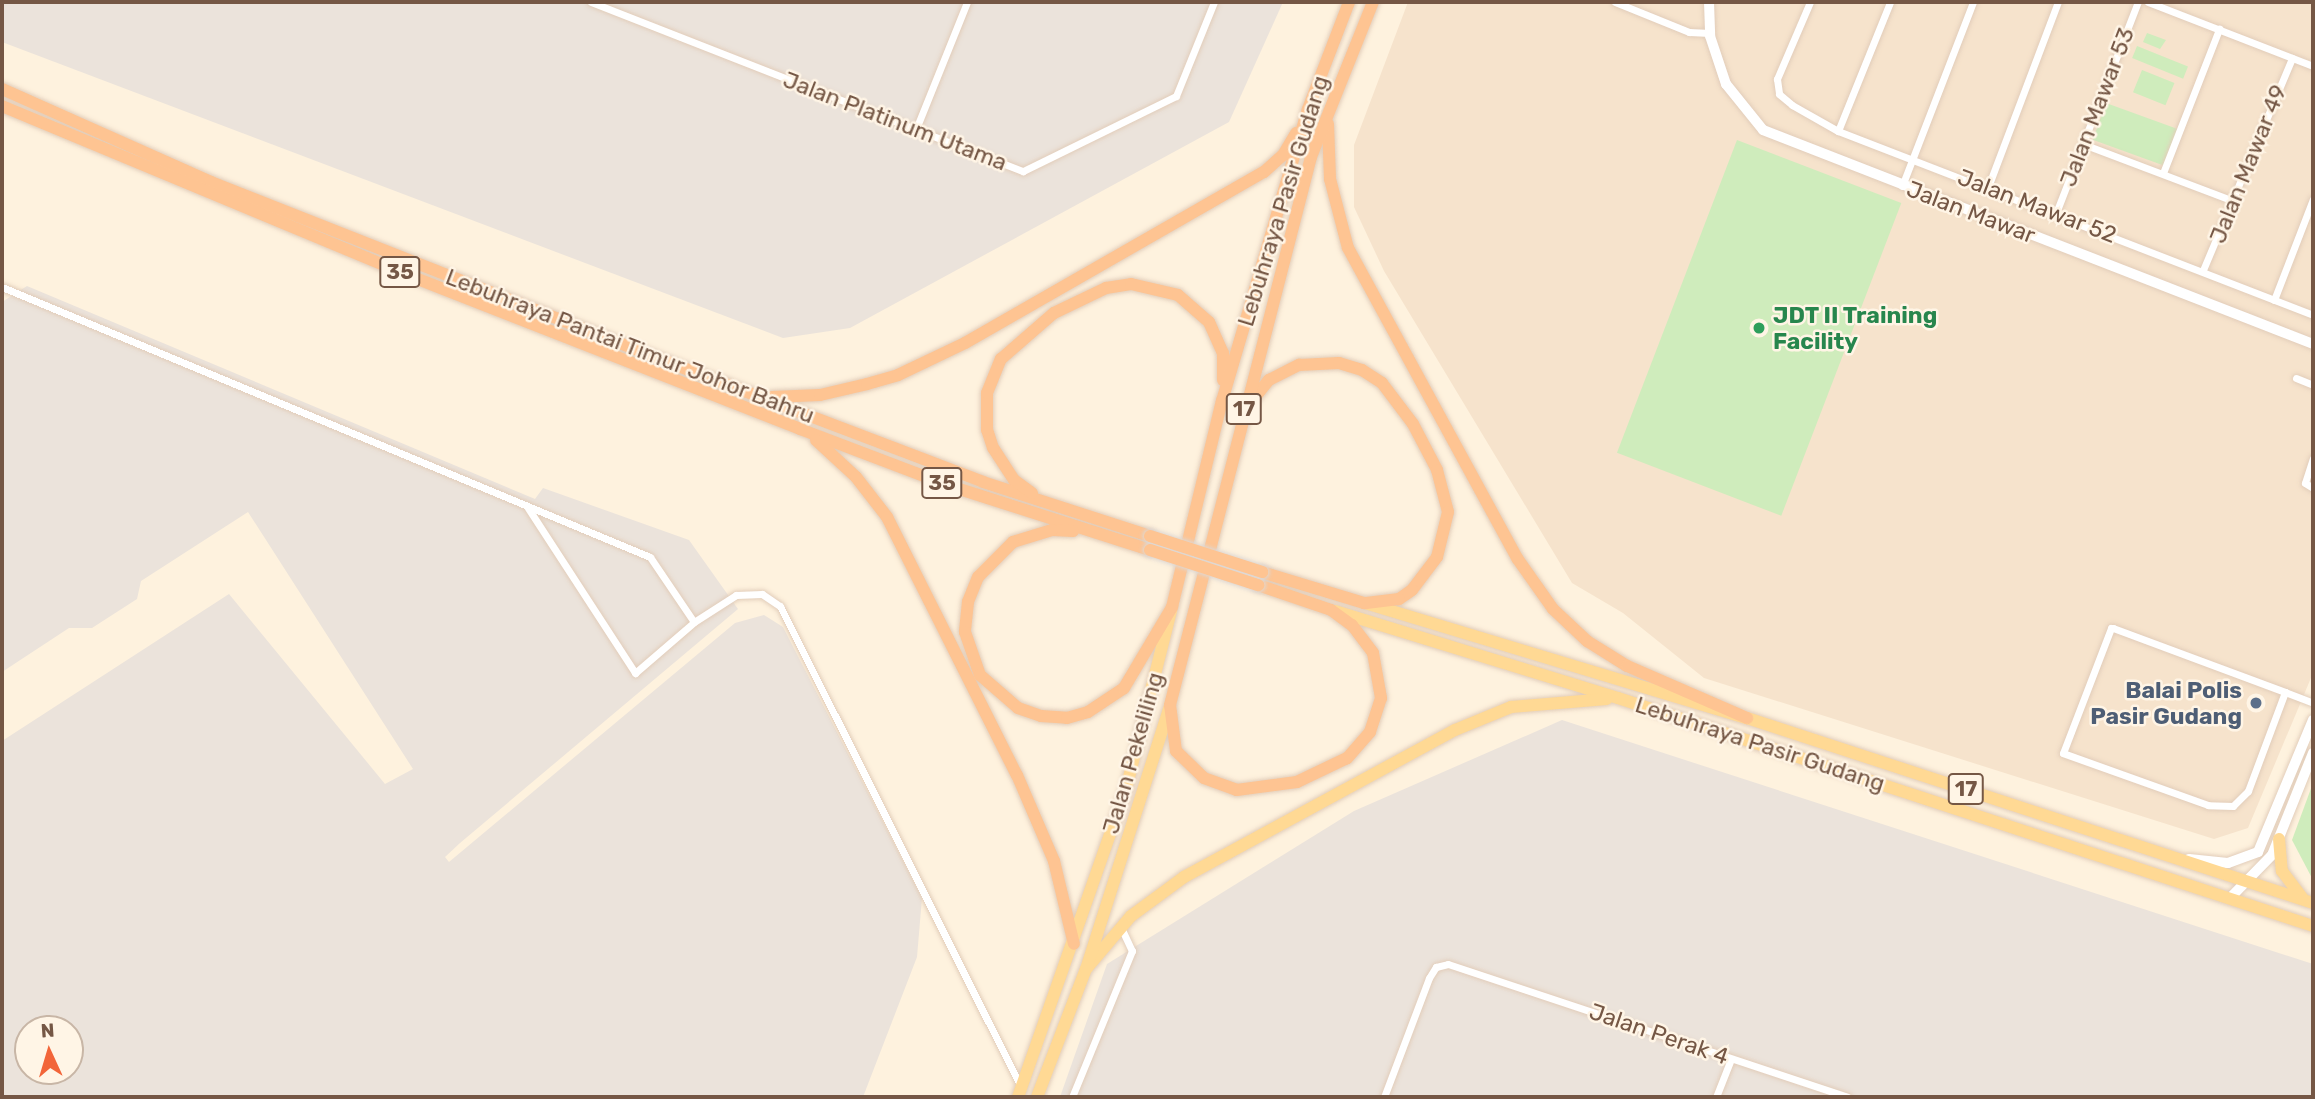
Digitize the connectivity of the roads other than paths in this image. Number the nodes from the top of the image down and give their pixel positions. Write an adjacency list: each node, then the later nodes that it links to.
1 (591, 2): 16 (street, Jalan Platinum Utama)
2 (615, 2): 16 (street)
3 (967, 2): 25 (street)
4 (1214, 2): 25 (street, Jalan Platinum Utama)
5 (1349, 2): 23 (highway, Lebuhraya Pasir Gudang / 17)
6 (1373, 2): 24 (highway, Lebuhraya Pasir Gudang / 17)
7 (1615, 2): 18 (street)
8 (1709, 2): 18 (street, Jalan Mawar)
9 (1800, 2): 15 (street)
10 (1891, 2): 26 (street)
11 (1973, 2): 28 (street)
12 (2057, 2): 31 (street)
13 (2138, 2): 27 (street, Jalan Mawar 53)
14 (2148, 2): 17 (street)
15 (1810, 4): 26 (street, Jalan Mawar 52)
16 (612, 10): 25 (street, Jalan Platinum Utama)
17 (2219, 29): 19 (street); 29 (street)
18 (1710, 33): 30 (street, Jalan Mawar)
19 (2292, 58): 20 (street); 33 (street, Jalan Mawar 49)
20 (2313, 66)
21 (2, 89): 42 (highway, Lebuhraya Pantai Timur Johor Bahru / 35)
22 (2, 106): 45 (highway, Lebuhraya Pantai Timur Johor Bahru / 35)
23 (1308, 109): 42 (highway); 43 (highway, Lebuhraya Pasir Gudang / 17)
24 (1328, 116): 44 (highway, Lebuhraya Pasir Gudang / 17); 62 (highway)
25 (916, 129)
26 (1838, 131): 28 (street, Jalan Mawar 52)
27 (2083, 144): 29 (street); 34 (street, Jalan Mawar 53)
28 (1913, 159): 30 (street); 31 (street, Jalan Mawar 52)
29 (2163, 173): 33 (street)
30 (1902, 186): 39 (street, Jalan Mawar)
31 (1988, 187): 34 (street, Jalan Mawar 52)
32 (2313, 199): 37 (street)
33 (2234, 201): 35 (street, Jalan Mawar 49)
34 (2056, 213): 35 (street, Jalan Mawar 52)
35 (2203, 270): 37 (street, Jalan Mawar 52)
36 (2, 287): 49 (street)
37 (2274, 300): 38 (street, Jalan Mawar 52)
38 (2313, 315)
39 (2313, 344)
40 (2297, 378): 41 (street)
41 (2313, 384)
42 (762, 397): 48 (highway, Lebuhraya Pantai Timur Johor Bahru / 35)
43 (1222, 401): 48 (highway); 55 (highway, Jalan Pekeliling / 17)
44 (1242, 413): 54 (highway); 61 (highway, Lebuhraya Pasir Gudang / 17)
45 (800, 429): 50 (highway, Lebuhraya Pantai Timur Johor Bahru / 35); 74 (highway)
46 (2313, 458): 47 (street)
47 (2313, 488)
48 (1052, 503): 51 (highway, Lebuhraya Pantai Timur Johor Bahru / 17)
49 (528, 508): 57 (street); 57 (street)
50 (1087, 531): 52 (highway, Lebuhraya Pantai Timur Johor Bahru / 17); 55 (highway)
51 (1150, 536): 53 (highway, Lebuhraya Pasir Gudang / 17, bridge)
52 (1150, 550): 53 (highway, Lebuhraya Pasir Gudang / 17, bridge)
53 (1260, 579): 54 (highway, Lebuhraya Pasir Gudang / 17); 56 (highway, Lebuhraya Pasir Gudang / 17)
54 (1364, 603): 62 (main road, Lebuhraya Pasir Gudang / 17)
55 (1172, 607): 74 (main road, Jalan Pekeliling / 17)
56 (1331, 610): 59 (main road, Lebuhraya Pasir Gudang / 17); 61 (highway)
57 (694, 622): 77 (street)
58 (2285, 692): 58 (street); 60 (street)
59 (1618, 698): 67 (main road, Lebuhraya Pasir Gudang / 17); 72 (main road)
60 (2313, 703)
61 (1170, 705): 75 (main road, Jalan Pekeliling)
62 (1747, 718): 65 (main road, Lebuhraya Pasir Gudang / 17)
63 (2313, 720): 68 (main road)
64 (2313, 753): 66 (main road)
65 (2075, 824): 67 (main road); 68 (main road, Lebuhraya Pasir Gudang / 17)
66 (2279, 839): 69 (main road); 71 (main road)
67 (2068, 844): 70 (main road, Lebuhraya Pasir Gudang / 17)
68 (2186, 859): 69 (main road, Lebuhraya Pasir Gudang / 17)
69 (2248, 880): 70 (main road); 71 (main road, Lebuhraya Pasir Gudang / 17)
70 (2231, 897): 73 (main road, Lebuhraya Pasir Gudang / 17)
71 (2308, 901)
72 (1121, 926): 75 (main road); 79 (street)
73 (2313, 926)
74 (1074, 944): 77 (main road, Jalan Pekeliling)
75 (1086, 969): 78 (main road, Jalan Pekeliling)
76 (1731, 1059): 80 (street, Jalan Perak 4); 81 (street); 82 (street, Jalan Perak 4)
77 (1019, 1093)
78 (1037, 1097)
79 (1072, 1097)
80 (1384, 1097)
81 (1716, 1097)
82 (1847, 1097)

